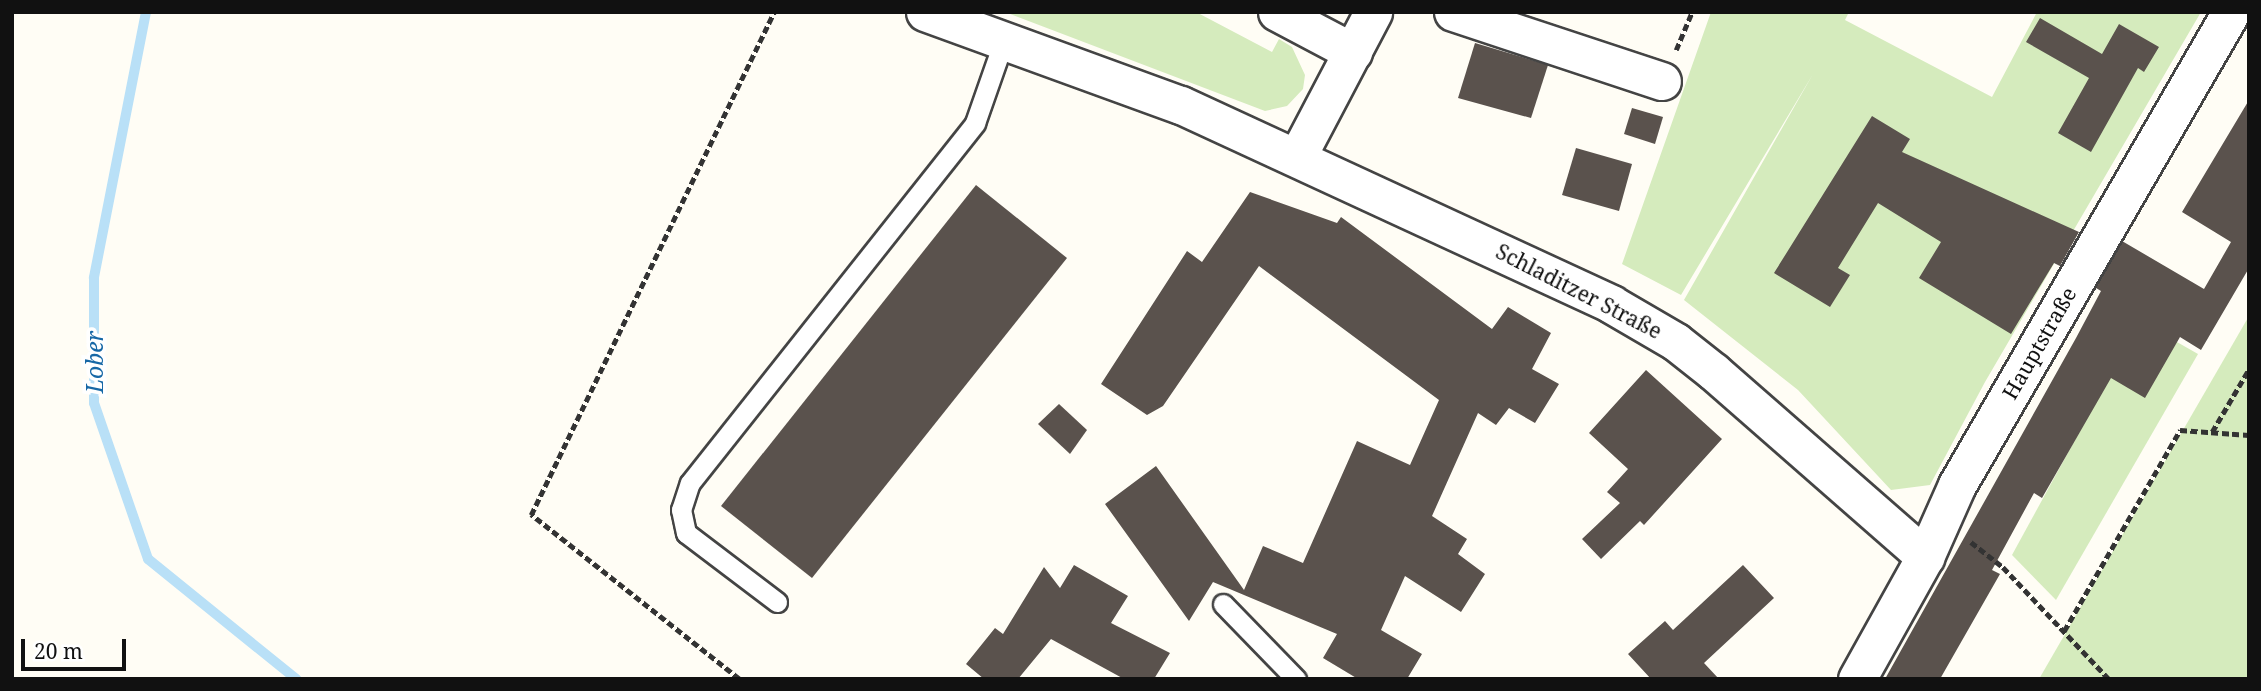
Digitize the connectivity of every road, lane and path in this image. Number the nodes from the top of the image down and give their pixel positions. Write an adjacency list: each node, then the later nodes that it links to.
1 (774, 12): 18 (path)
2 (925, 12): 7 (street, Schladitzer Straße)
3 (1277, 12): 8 (street)
4 (1373, 12): 8 (street)
5 (1453, 12): 9 (street)
6 (2231, 12): 14 (street, Hauptstraße)
7 (1004, 40): 10 (street, Schladitzer Straße); 15 (lane)
8 (1353, 52): 10 (street)
9 (1662, 81)
10 (1297, 157): 14 (street, Schladitzer Straße)
11 (2249, 369): 12 (path)
12 (2212, 432): 13 (path); 17 (path)
13 (2249, 435)
14 (1933, 540): 17 (path); 20 (street, Hauptstraße)
15 (777, 602)
16 (1223, 604): 19 (lane)
17 (2064, 631): 21 (path)
18 (739, 679)
19 (1296, 679)
20 (1857, 679)
21 (2109, 679)

